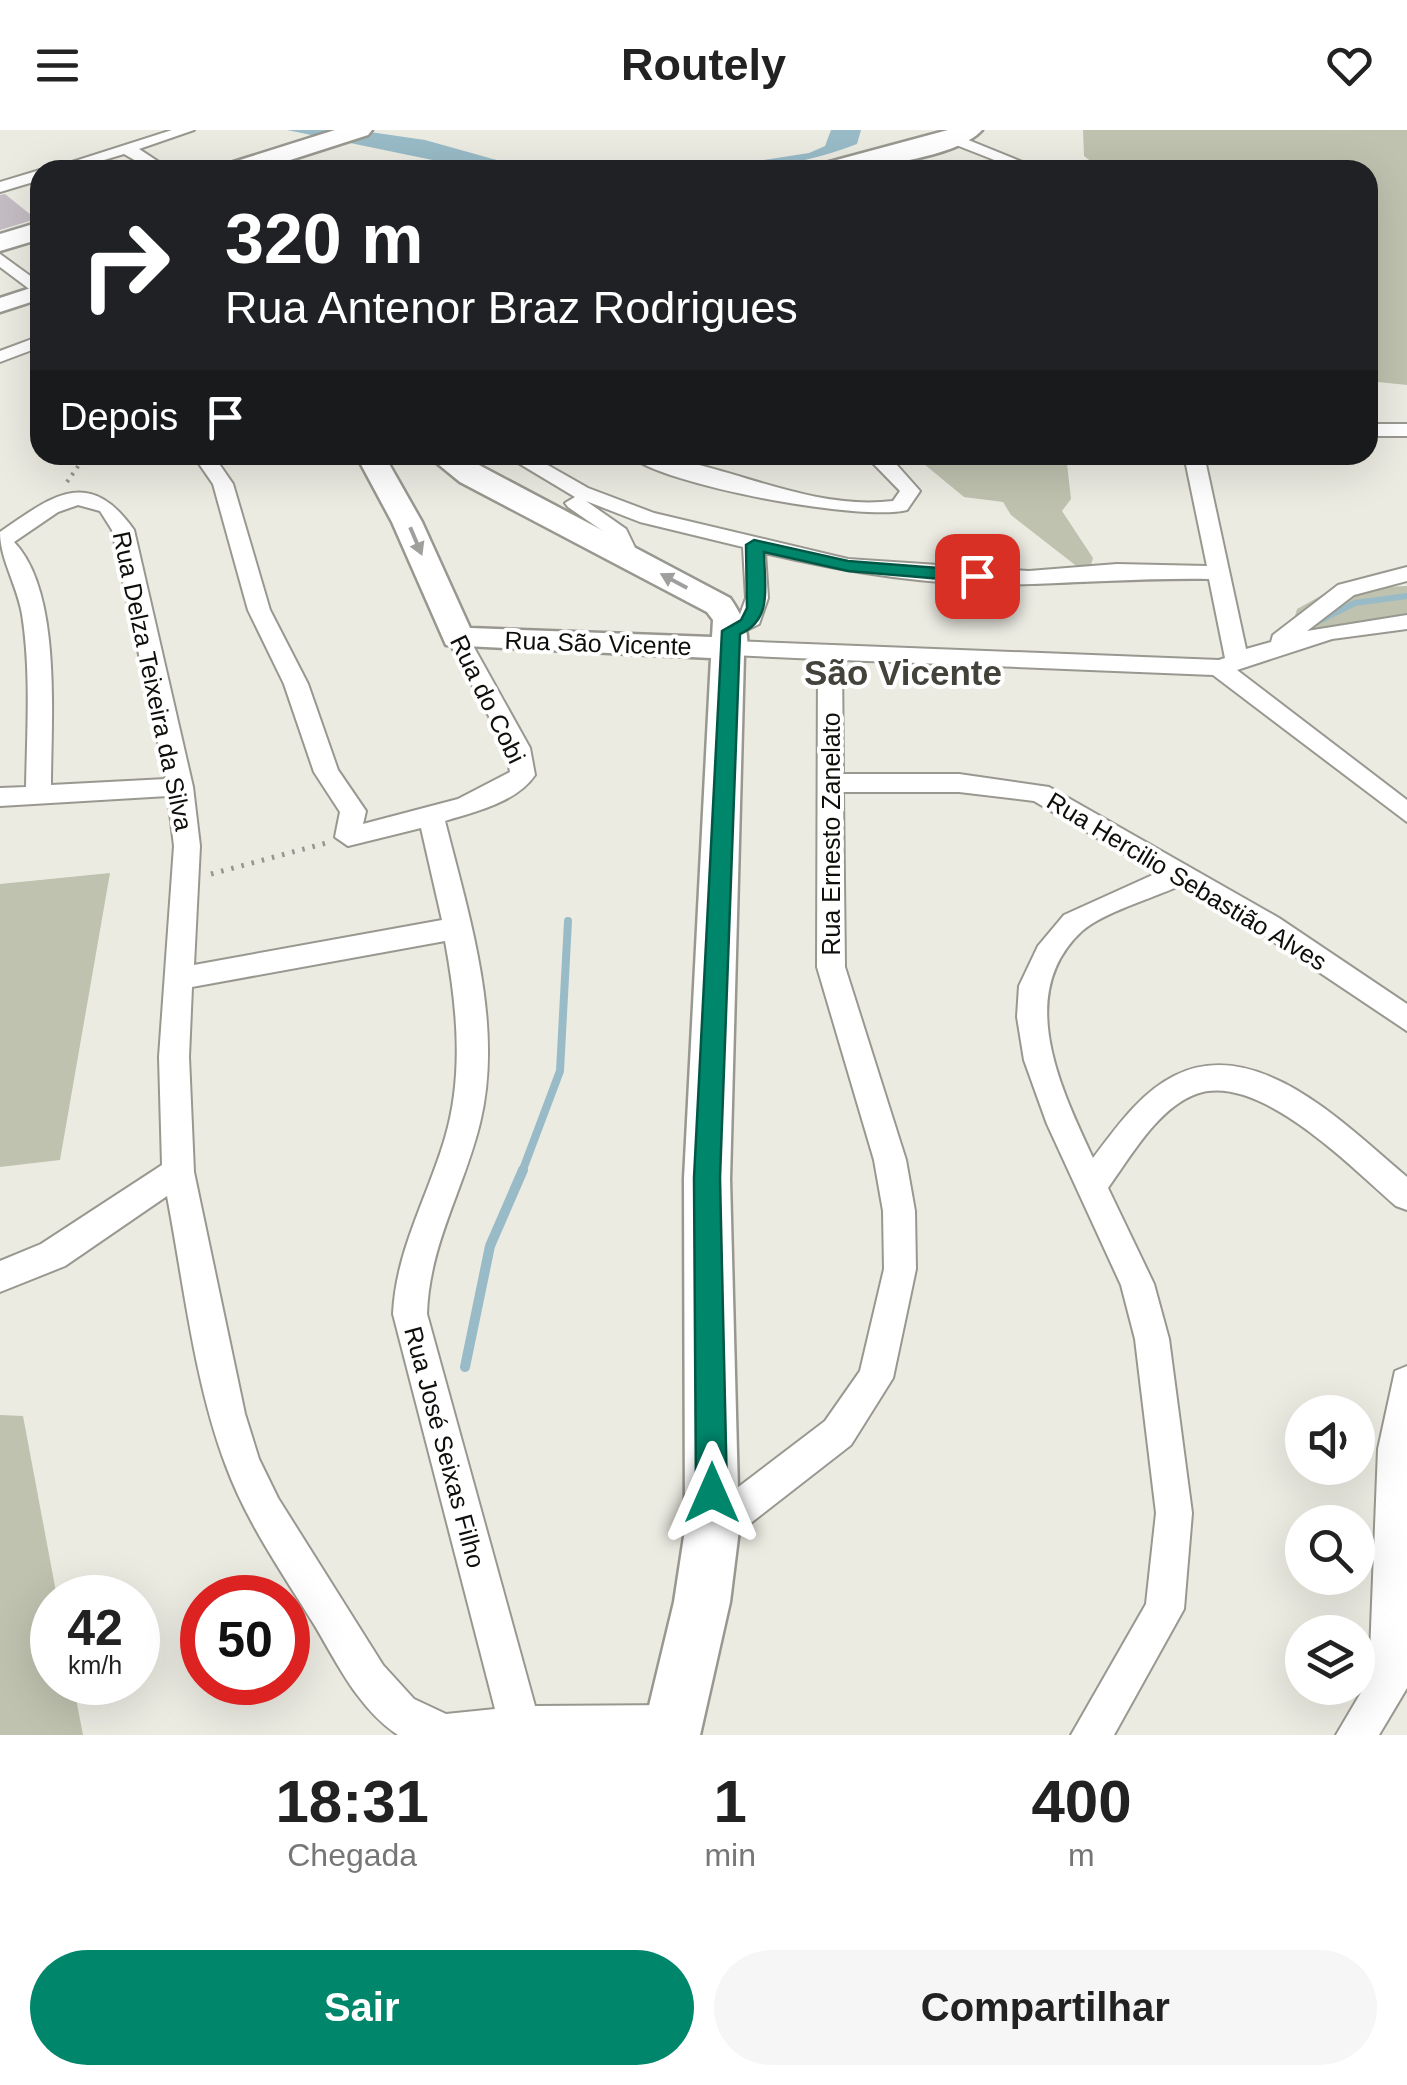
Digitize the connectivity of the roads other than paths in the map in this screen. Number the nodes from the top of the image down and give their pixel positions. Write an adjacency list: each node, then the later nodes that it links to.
1 (188, 130): 4 (street)
2 (360, 130): 7 (main road)
3 (961, 134): 8 (main road); 9 (street)
4 (127, 148): 5 (street); 6 (street)
5 (88, 160)
6 (147, 160)
7 (265, 160)
8 (864, 160)
9 (1014, 160)
10 (30, 180): 11 (street)
11 (0, 187)
12 (30, 233): 13 (main road)
13 (0, 243)
14 (0, 260): 15 (street)
15 (30, 293)
16 (30, 299): 17 (street)
17 (0, 305)
18 (30, 345): 19 (street)
19 (0, 357)
20 (1378, 430): 21 (street)
21 (1407, 430)
22 (209, 465): 46 (street, Rua do Cobi)
23 (376, 465): 36 (main road, Rua do Cobi, one-way to 36)
24 (455, 465): 32 (main road)
25 (516, 465): 32 (street)
26 (530, 465): 31 (street)
27 (666, 465): 28 (street)
28 (888, 465)
29 (1196, 465): 33 (street)
30 (1, 541): 42 (street, Rua Delza Teixeira da Silva); 43 (street)
31 (754, 545): 33 (street); 37 (street)
32 (628, 556): 37 (main road, one-way to 32)
33 (1220, 573): 40 (street)
34 (1407, 574): 38 (street)
35 (1407, 622): 38 (street)
36 (458, 638): 37 (main road, Rua São Vicente); 46 (street, Rua do Cobi)
37 (731, 640): 39 (street, Rua São Vicente); 56 (main road)
38 (1276, 644): 40 (street)
39 (830, 651): 40 (street, Rua São Vicente); 41 (street, Rua Ernesto Zanelato)
40 (1228, 664): 45 (street)
41 (832, 783): 47 (street, Rua Hercilio Sebastião Alves); 56 (street, Rua Ernesto Zanelato)
42 (180, 787): 43 (street); 49 (street, Rua Delza Teixeira da Silva)
43 (38, 794): 44 (street)
44 (0, 797)
45 (1407, 812)
46 (431, 816): 48 (street, Rua José Seixas Filho)
47 (1182, 873): 50 (street, Rua Hercilio Sebastião Alves); 52 (street)
48 (458, 928): 49 (street); 58 (street, Rua José Seixas Filho)
49 (177, 979): 51 (street, Rua Delza Teixeira da Silva)
50 (1407, 1019)
51 (178, 1172): 54 (street); 58 (street, Rua Delza Teixeira da Silva)
52 (1092, 1184): 53 (street); 60 (street)
53 (1407, 1196)
54 (0, 1277)
55 (1407, 1383): 57 (street)
56 (712, 1530): 59 (main road)
57 (1398, 1685): 61 (street)
58 (520, 1726): 59 (street, Rua Delza Teixeira da Silva)
59 (672, 1730)
60 (1091, 1735)
61 (1356, 1735)

